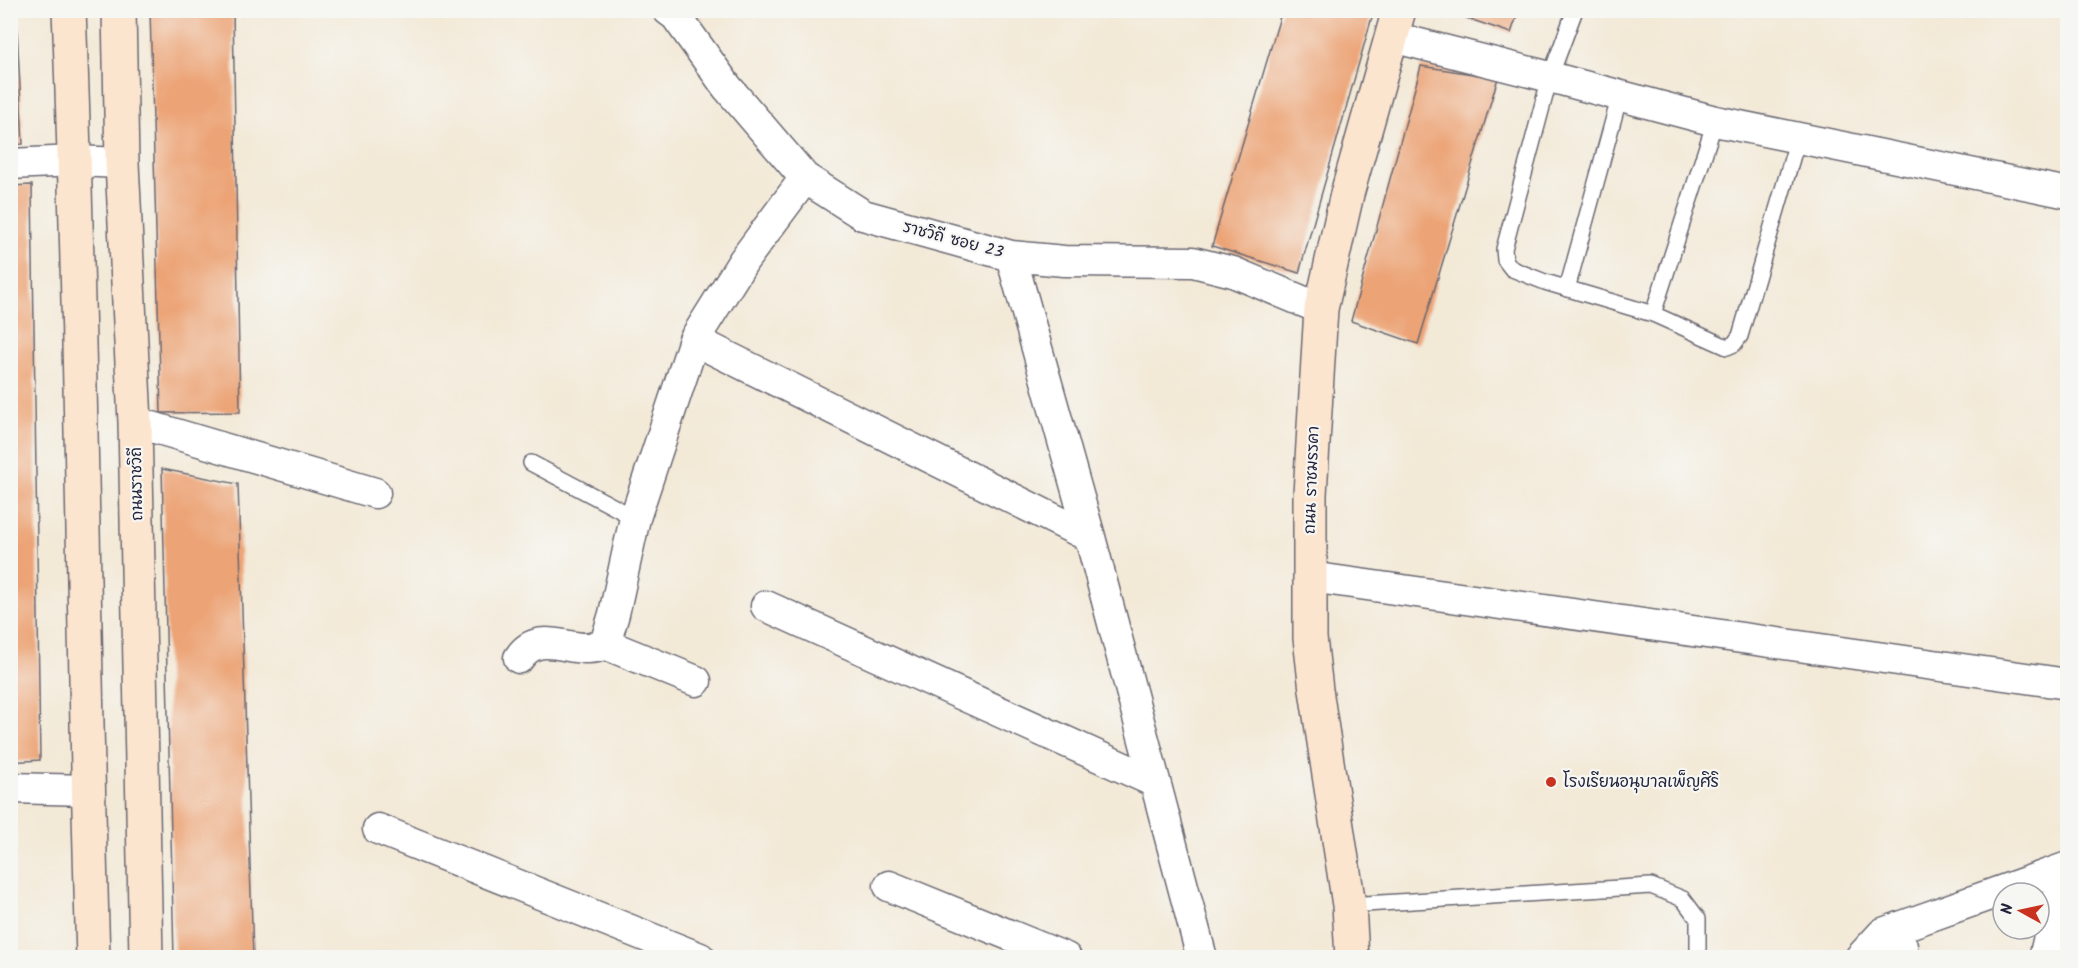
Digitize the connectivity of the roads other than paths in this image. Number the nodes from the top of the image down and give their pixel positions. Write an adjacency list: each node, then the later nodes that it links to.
1 (69, 10): 10 (main road)
2 (118, 10): 11 (main road, ถนนราชวิถี)
3 (668, 10): 13 (street, ราชวิถี ซอย 23)
4 (1575, 10): 6 (lane)
5 (1395, 24): 6 (street); 17 (main road, ถนน ราชมรรคา)
6 (1550, 76): 7 (street); 16 (lane)
7 (1620, 96): 8 (street); 16 (lane)
8 (1715, 121): 9 (street); 18 (lane)
9 (1798, 138): 14 (street); 18 (lane)
10 (75, 161): 11 (street); 12 (street); 33 (main road)
11 (122, 163): 20 (main road, ถนนราชวิถี)
12 (10, 164)
13 (805, 178): 15 (street, ราชวิถี ซอย 23); 19 (street)
14 (2067, 193)
15 (1011, 256): 17 (street, ราชวิถี ซอย 23); 24 (street)
16 (1567, 289): 18 (lane)
17 (1320, 309): 25 (main road, ถนน ราชมรรคา)
18 (1653, 315)
19 (694, 340): 23 (street); 24 (street)
20 (135, 422): 22 (street); 39 (main road, ถนนราชวิถี)
21 (531, 463): 23 (lane)
22 (375, 493)
23 (635, 518): 27 (street)
24 (1090, 537): 31 (street)
25 (1310, 577): 30 (street); 37 (main road, ถนน ราชมรรคา)
26 (766, 606): 31 (street)
27 (605, 644): 28 (street); 29 (street)
28 (519, 658)
29 (696, 681)
30 (2067, 684)
31 (1155, 782): 42 (street)
32 (10, 788): 33 (street)
33 (87, 789): 38 (main road)
34 (378, 829): 40 (street)
35 (2064, 875): 45 (street); 46 (street)
36 (889, 886): 41 (street)
37 (1349, 905): 43 (main road, ถนน ราชมรรคา); 44 (lane)
38 (93, 957)
39 (146, 957)
40 (699, 957)
41 (1066, 957)
42 (1202, 957)
43 (1352, 957)
44 (1698, 957)
45 (1860, 957)
46 (2044, 957)

